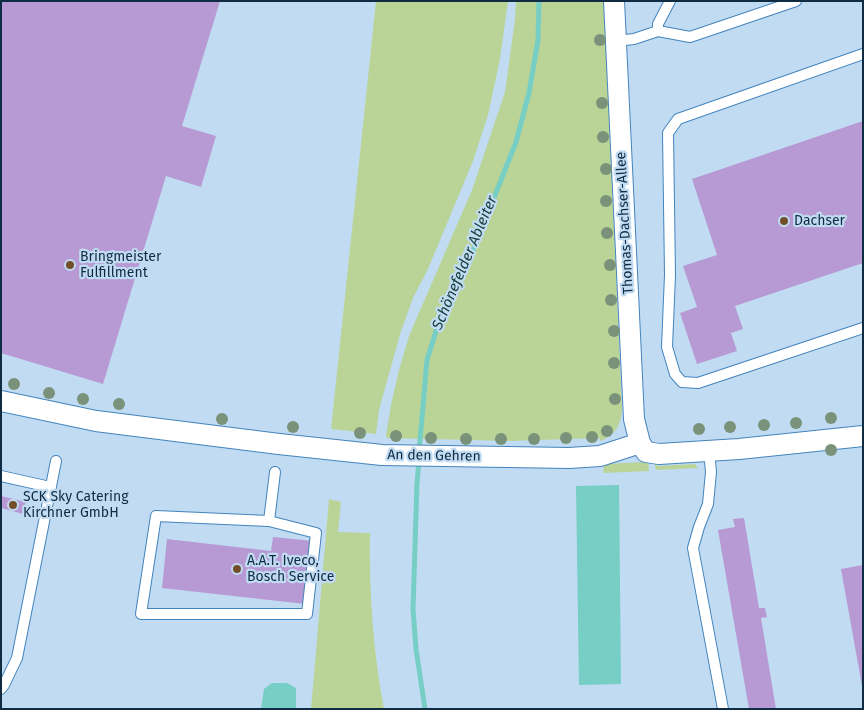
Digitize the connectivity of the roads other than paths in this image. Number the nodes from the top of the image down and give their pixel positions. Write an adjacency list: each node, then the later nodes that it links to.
1 (614, 1): 5 (street, Thomas-Dachser-Allee)
2 (670, 1): 4 (lane)
3 (796, 1): 4 (lane)
4 (658, 31): 5 (lane)
5 (616, 41): 10 (street, Thomas-Dachser-Allee)
6 (863, 54): 7 (lane)
7 (863, 328)
8 (1, 401): 10 (street, An den Gehren)
9 (863, 436): 11 (street)
10 (640, 443): 11 (street)
11 (709, 451): 18 (lane)
12 (56, 461): 15 (lane)
13 (275, 472): 16 (lane)
14 (1, 476): 15 (lane)
15 (50, 487): 17 (lane)
16 (269, 521): 16 (lane)
17 (1, 689)
18 (723, 709)

